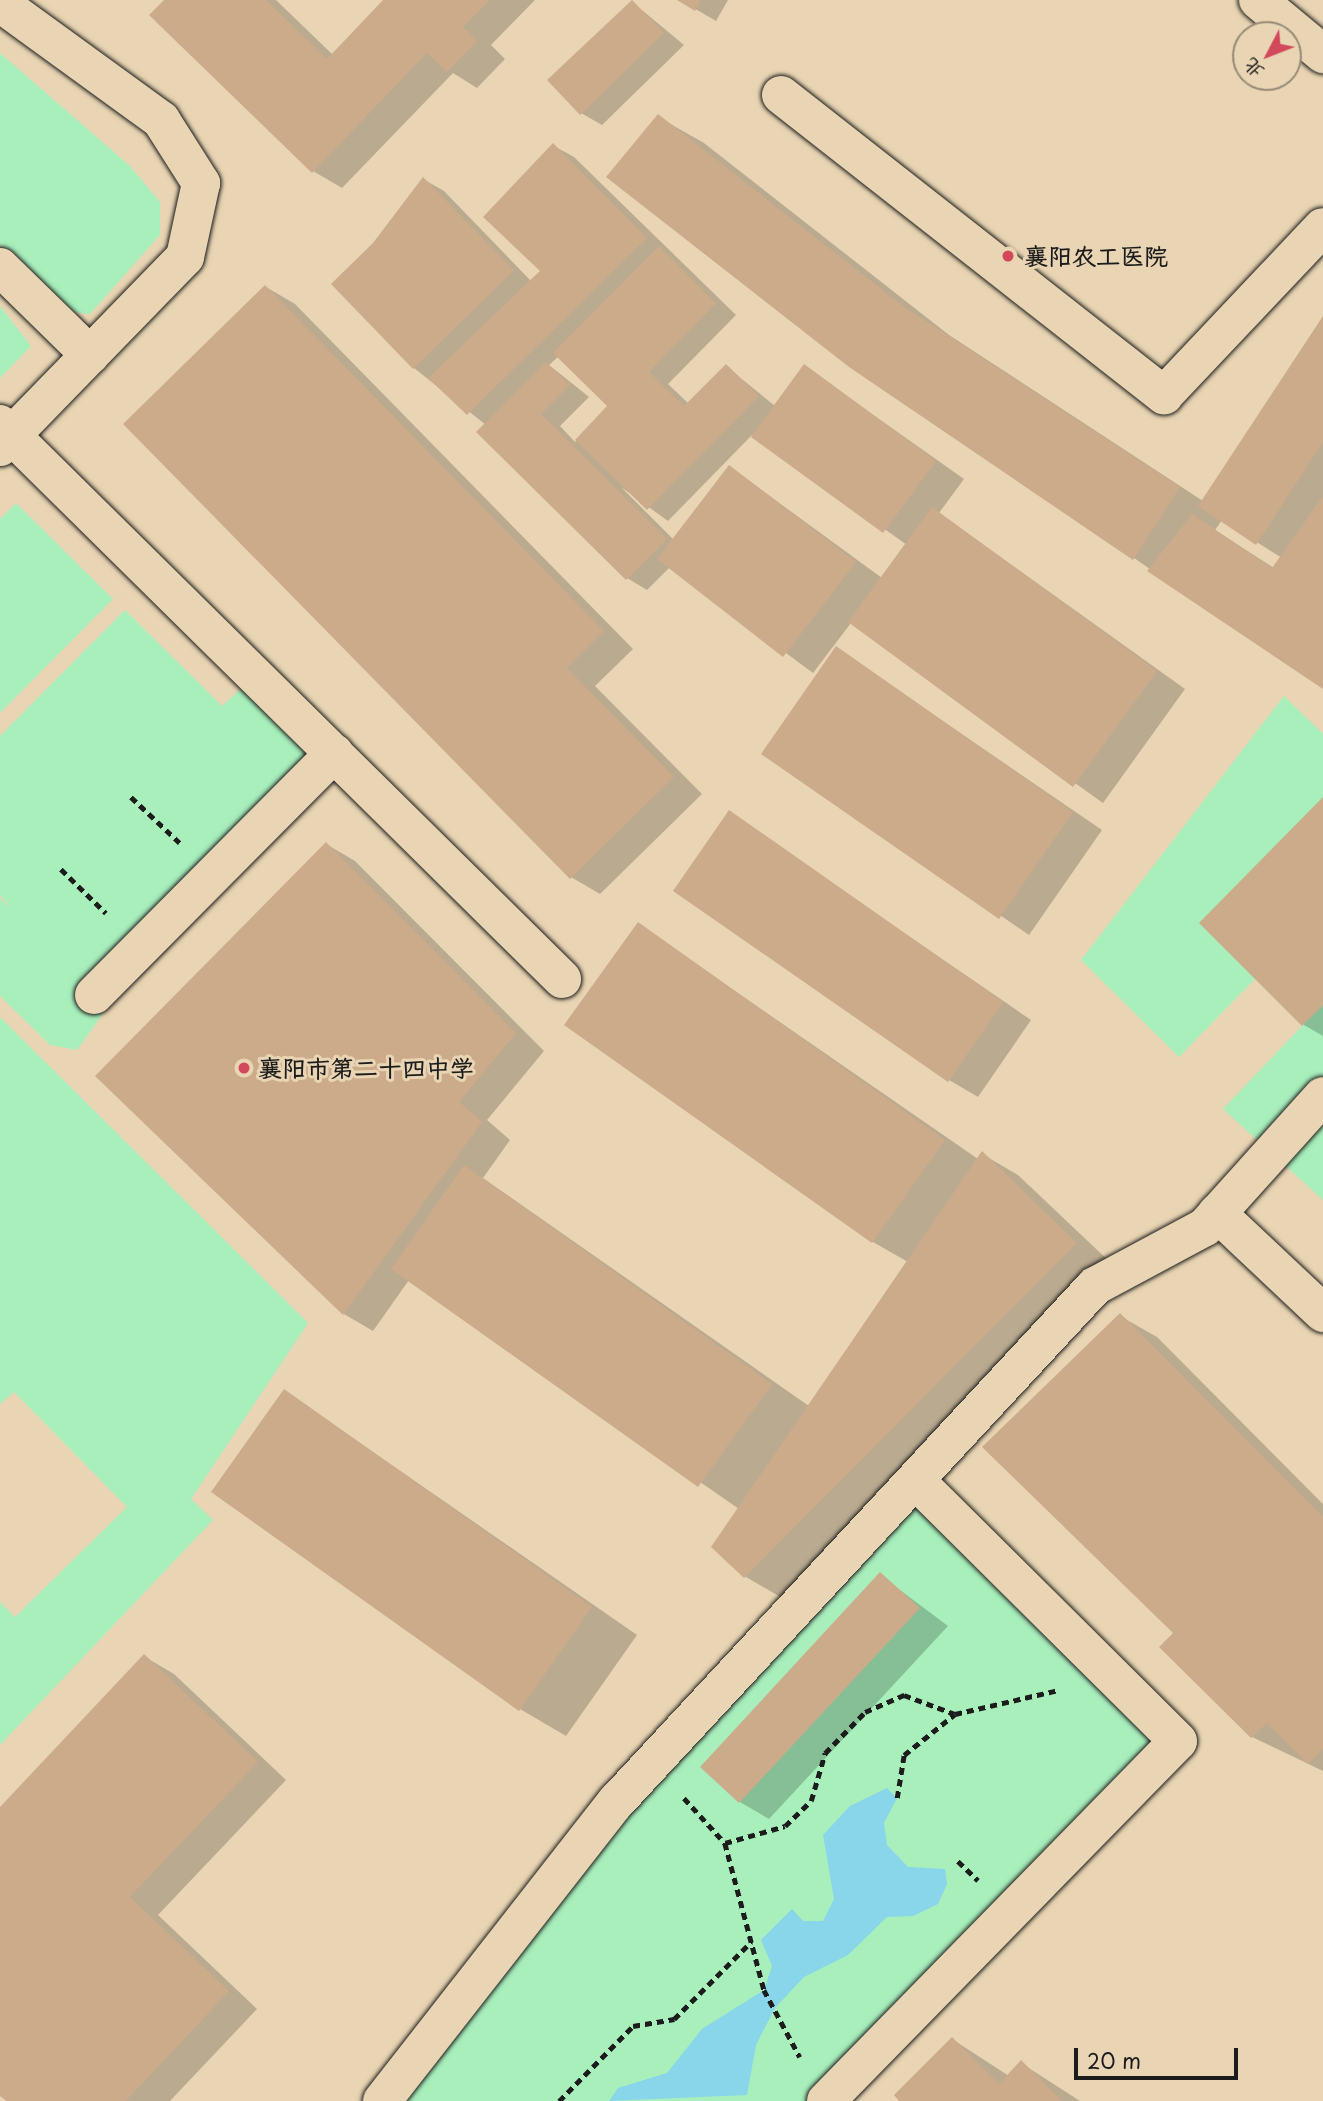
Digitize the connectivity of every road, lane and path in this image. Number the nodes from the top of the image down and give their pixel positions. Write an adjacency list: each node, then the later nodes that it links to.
1 (1258, 0): 3 (lane)
2 (0, 3): 7 (lane)
3 (1323, 54)
4 (781, 95): 5 (lane)
5 (1323, 228)
6 (0, 267): 7 (lane)
7 (90, 355): 8 (lane)
8 (4, 435): 9 (lane)
9 (334, 753): 12 (lane); 14 (lane)
10 (131, 797): 12 (path)
11 (61, 869): 13 (path)
12 (213, 874): 13 (lane)
13 (142, 947): 15 (lane)
14 (562, 979)
15 (94, 995)
16 (1323, 1096): 17 (lane)
17 (1217, 1213): 18 (lane); 19 (lane)
18 (1323, 1313)
19 (916, 1480): 20 (lane); 22 (lane)
20 (1111, 1675): 21 (path); 29 (lane)
21 (955, 1714): 23 (path); 24 (path)
22 (653, 1763): 24 (path); 27 (lane)
23 (897, 1798)
24 (725, 1843): 25 (path)
25 (752, 1942): 26 (path); 28 (path)
26 (805, 2066)
27 (382, 2101)
28 (559, 2101)
29 (826, 2101)

